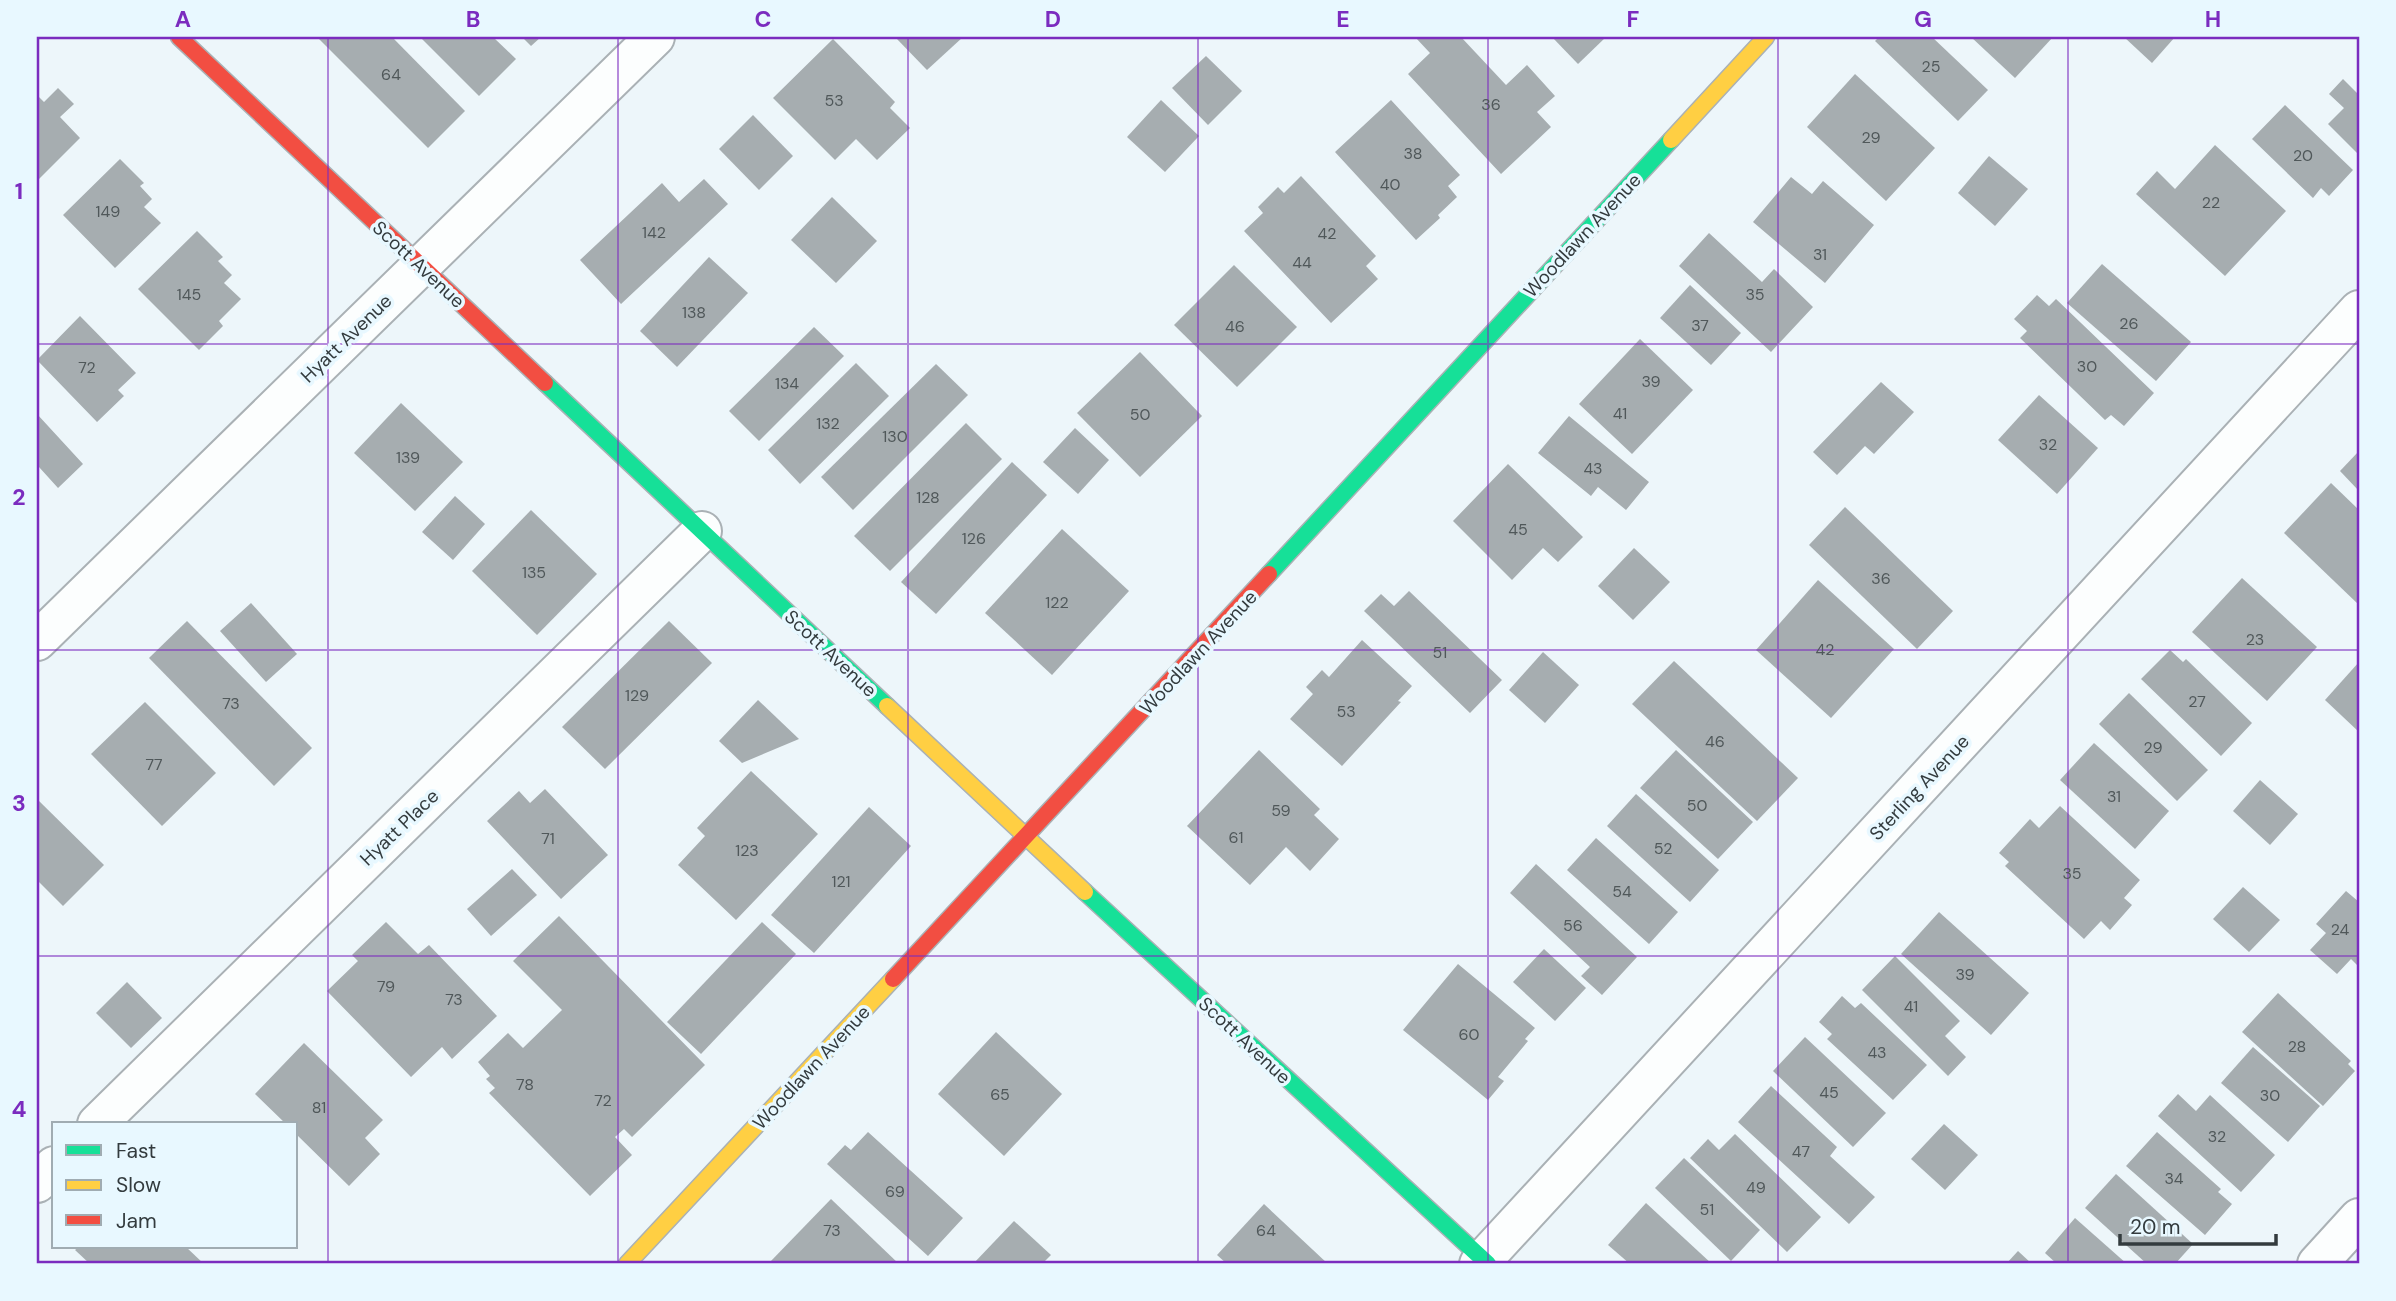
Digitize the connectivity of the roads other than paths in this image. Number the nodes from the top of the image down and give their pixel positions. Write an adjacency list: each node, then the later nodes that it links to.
1 (179, 37): 4 (street, Scott Avenue)
2 (655, 37): 4 (street, Hyatt Avenue)
3 (1766, 37): 8 (street, Woodlawn Avenue)
4 (420, 265): 6 (street, Scott Avenue); 7 (street, Hyatt Avenue)
5 (2359, 310): 13 (street, Sterling Avenue)
6 (702, 531): 8 (street, Scott Avenue); 9 (street, Hyatt Place)
7 (37, 641)
8 (1026, 837): 13 (street, Scott Avenue); 14 (street, Woodlawn Avenue)
9 (99, 1122)
10 (52, 1168): 11 (street)
11 (37, 1183)
12 (2359, 1218): 15 (street)
13 (1483, 1263)
14 (627, 1264)
15 (2317, 1264)

